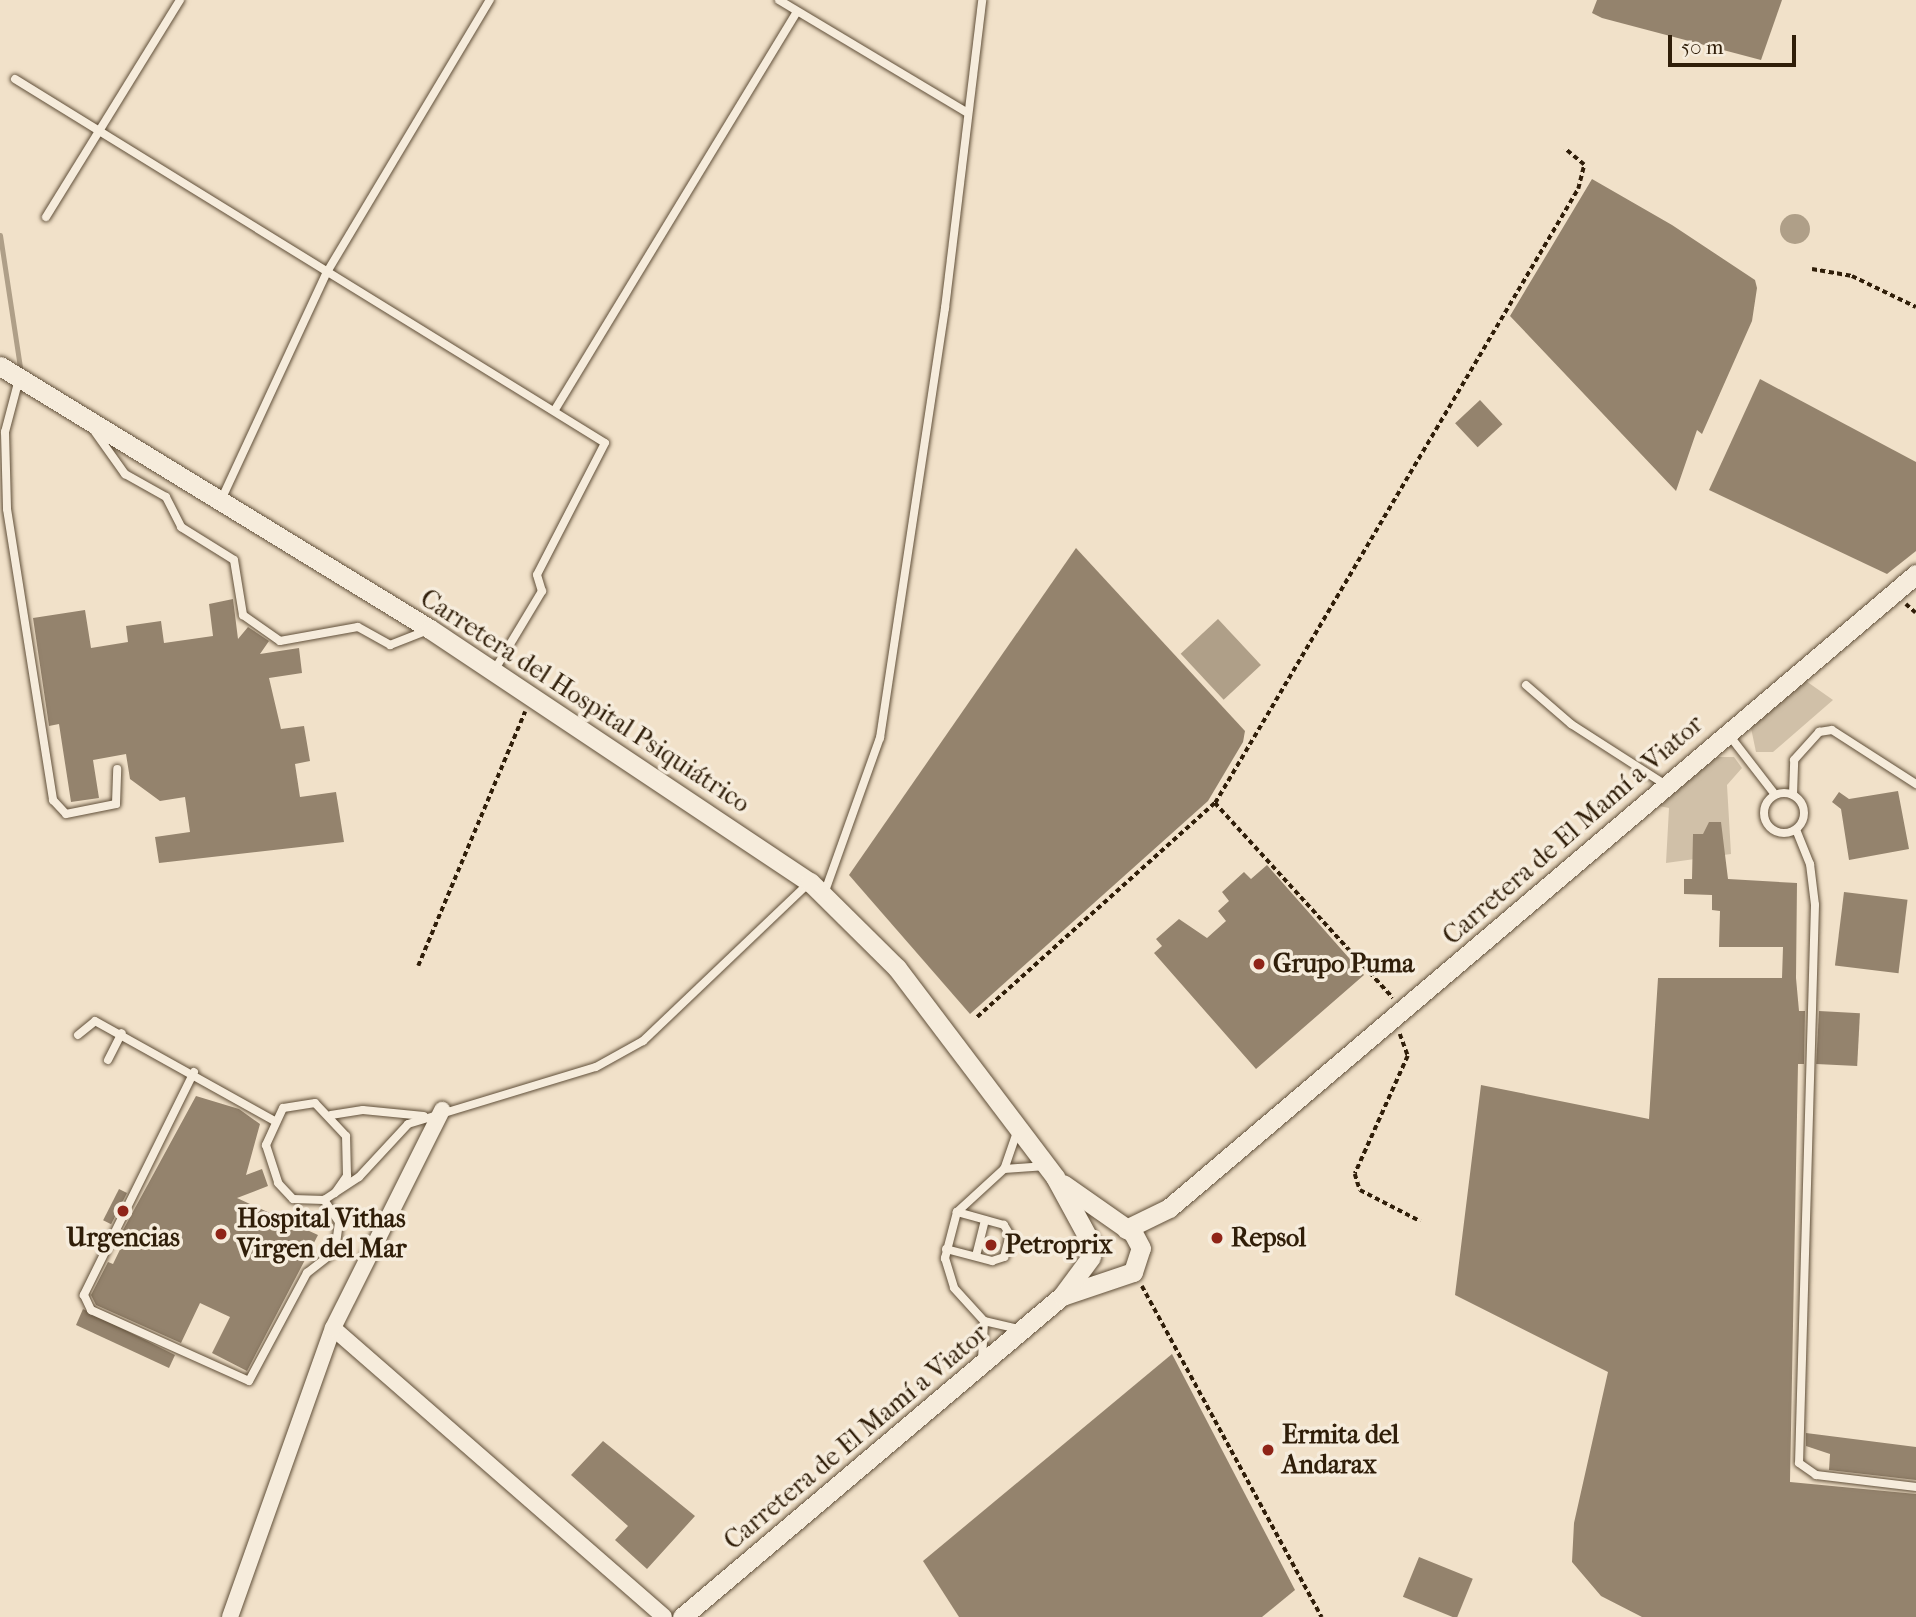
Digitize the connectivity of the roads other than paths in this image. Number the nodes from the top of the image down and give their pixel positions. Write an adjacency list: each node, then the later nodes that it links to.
1 (180, 0): 8 (lane)
2 (490, 0): 10 (lane)
3 (779, 0): 5 (lane)
4 (982, 0): 7 (lane)
5 (797, 11): 7 (lane); 13 (lane)
6 (15, 79): 8 (lane)
7 (966, 113): 27 (lane)
8 (100, 134): 9 (lane); 10 (lane)
9 (46, 217)
10 (327, 272): 13 (lane); 15 (lane)
11 (0, 366): 12 (street, Carretera del Hospital Psiquiátrico)
12 (20, 376): 14 (street, Carretera del Hospital Psiquiátrico); 21 (lane)
13 (556, 408): 18 (lane)
14 (82, 415): 15 (street, Carretera del Hospital Psiquiátrico); 17 (lane)
15 (222, 498): 17 (street, Carretera del Hospital Psiquiátrico)
16 (1916, 574): 20 (street, Carretera de El Mamí a Viator)
17 (430, 629): 18 (street, Carretera del Hospital Psiquiátrico)
18 (494, 671): 27 (street, Carretera del Hospital Psiquiátrico)
19 (1526, 685): 23 (lane)
20 (1727, 732): 23 (street, Carretera de El Mamí a Viator); 24 (lane)
21 (117, 769)
22 (1916, 784): 25 (lane)
23 (1667, 785): 40 (street, Carretera de El Mamí a Viator)
24 (1773, 792): 25 (lane); 26 (lane)
25 (1793, 795): 26 (lane)
26 (1797, 832): 54 (lane)
27 (817, 888): 32 (lane); 35 (street, Carretera del Hospital Psiquiátrico)
28 (122, 1034): 29 (lane); 30 (lane); 31 (lane)
29 (78, 1035)
30 (108, 1060)
31 (194, 1072): 34 (lane); 39 (lane)
32 (436, 1114): 33 (lane); 38 (lane); 51 (street)
33 (331, 1115): 34 (lane); 38 (lane)
34 (273, 1119): 39 (lane)
35 (1018, 1129): 36 (lane); 37 (street, Carretera del Hospital Psiquiátrico)
36 (1004, 1169): 37 (lane); 41 (lane)
37 (1050, 1171): 43 (street); 46 (street)
38 (335, 1193): 39 (lane)
39 (324, 1200)
40 (1169, 1208): 43 (street); 44 (street)
41 (957, 1212): 42 (lane); 45 (lane)
42 (985, 1220): 47 (lane); 47 (lane)
43 (1121, 1228): 44 (street); 46 (street)
44 (1141, 1248): 48 (street)
45 (946, 1249): 47 (lane); 50 (lane)
46 (1092, 1252): 48 (street); 49 (street)
47 (976, 1256)
48 (1124, 1275): 49 (street)
49 (1062, 1296): 52 (street, Carretera de El Mamí a Viator)
50 (984, 1321): 52 (lane); 53 (lane)
51 (333, 1328): 55 (street); 56 (street)
52 (1024, 1330): 53 (street, Carretera de El Mamí a Viator)
53 (982, 1365): 57 (street, Carretera de El Mamí a Viator)
54 (1916, 1487)
55 (230, 1617)
56 (664, 1617)
57 (682, 1617)

